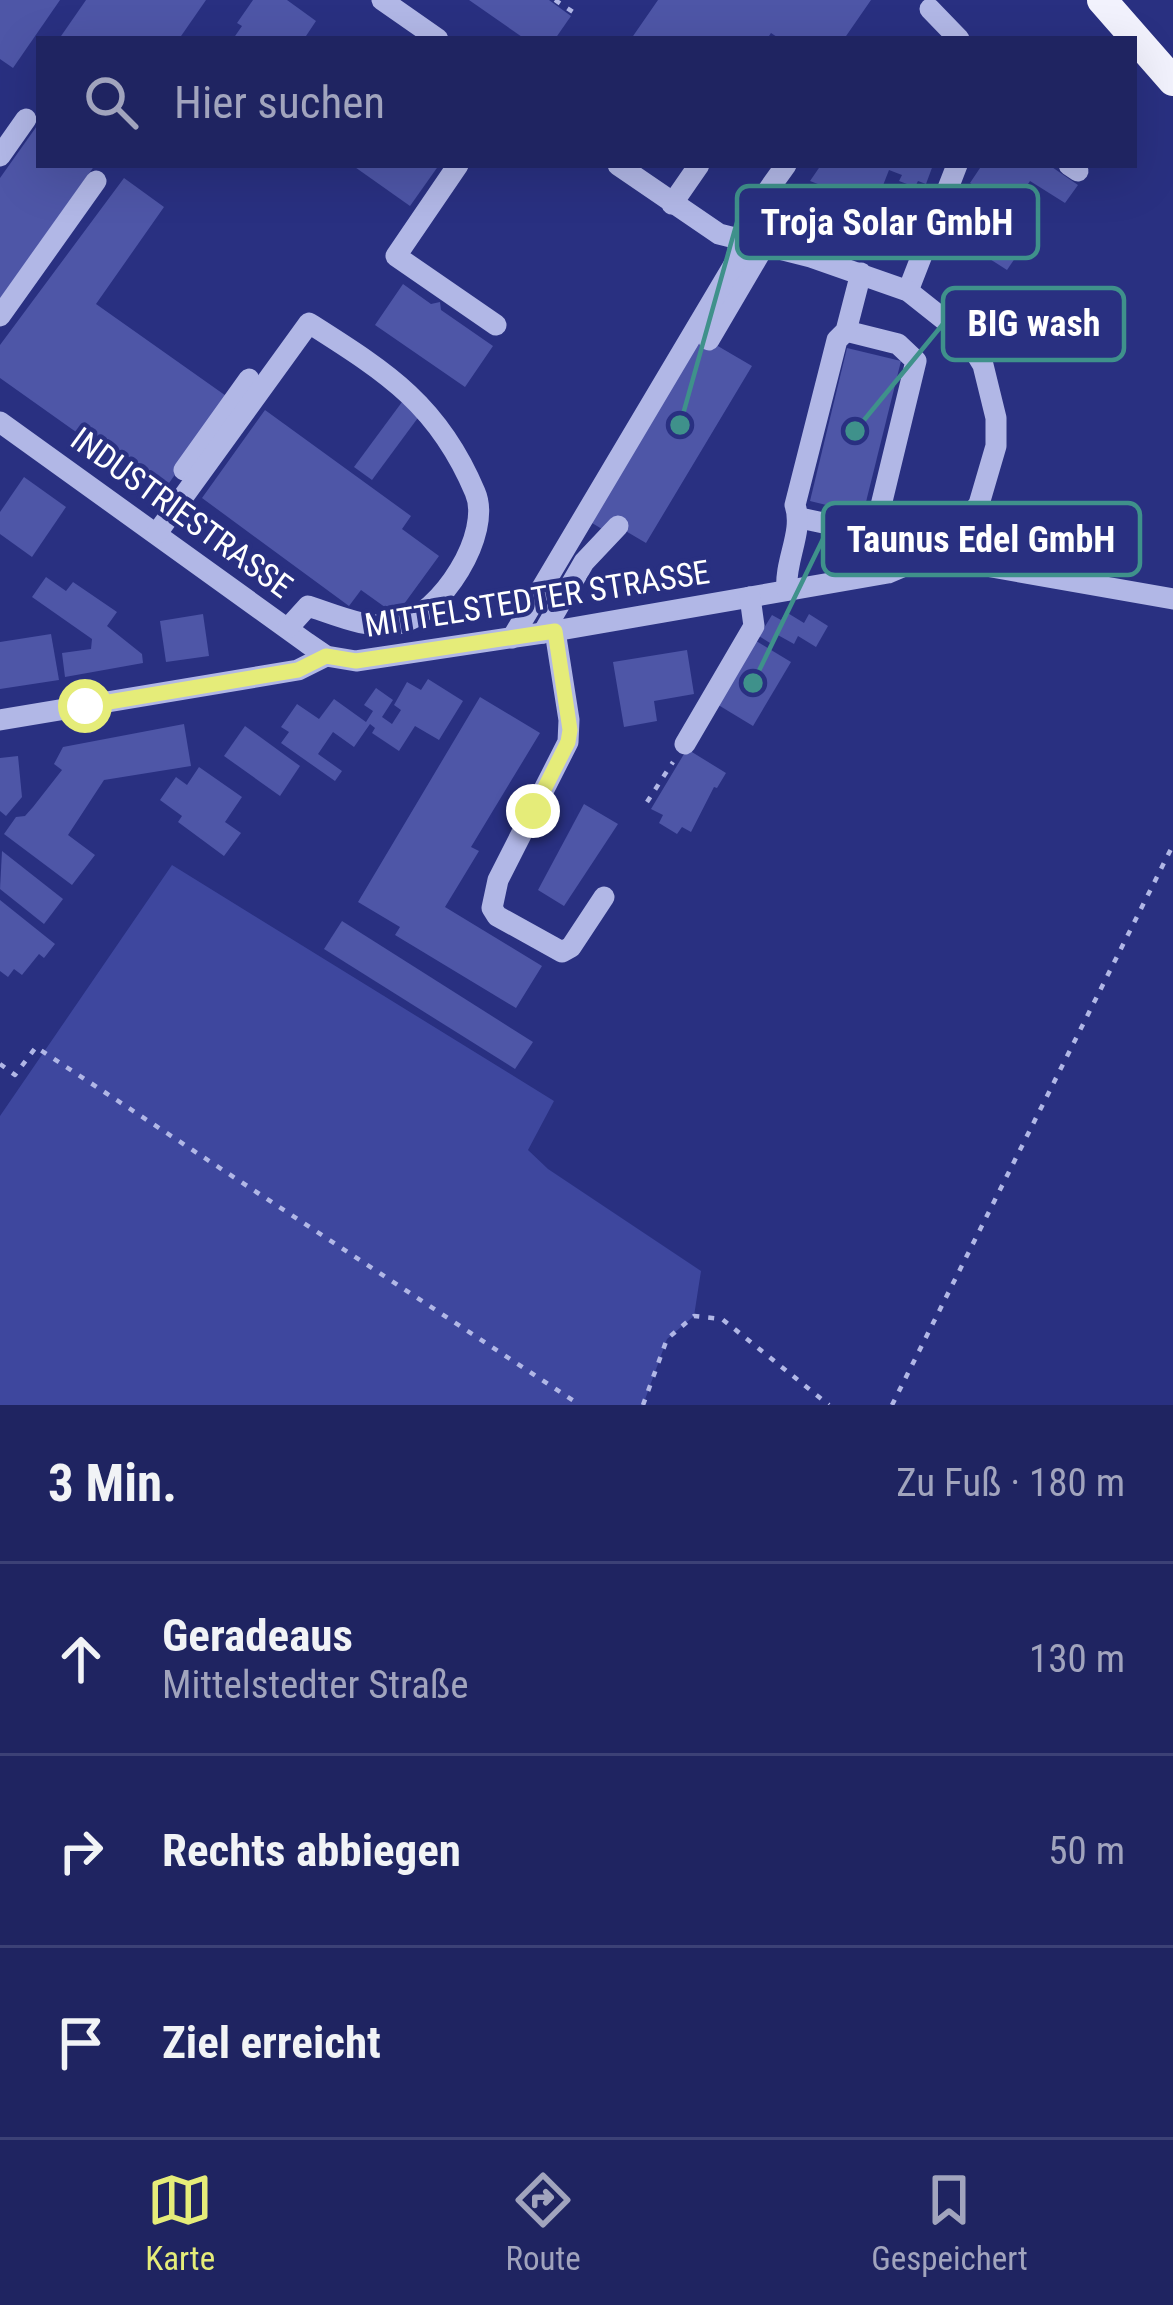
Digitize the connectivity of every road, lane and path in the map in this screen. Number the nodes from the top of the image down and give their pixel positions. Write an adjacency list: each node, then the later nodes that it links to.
1 (555, 0): 5 (path)
2 (1102, 0): 8 (main road)
3 (389, 2): 6 (street)
4 (930, 9): 7 (street)
5 (574, 12)
6 (434, 36)
7 (956, 36)
8 (1134, 36)
9 (1137, 39): 10 (main road)
10 (1173, 80)
11 (26, 119): 12 (street)
12 (0, 156)
13 (456, 168): 25 (street)
14 (622, 168): 19 (street)
15 (697, 168): 19 (street)
16 (784, 168): 20 (street)
17 (956, 168): 23 (street)
18 (95, 181): 24 (street)
19 (673, 204): 20 (street)
20 (738, 242): 21 (street); 39 (street)
21 (763, 248): 22 (street); 27 (street)
22 (861, 273): 23 (street); 26 (street)
23 (908, 291): 33 (street)
24 (0, 316)
25 (496, 325)
26 (846, 331): 30 (street); 30 (street)
27 (709, 340)
28 (249, 379): 32 (street)
29 (0, 422): 32 (street, INDUSTRIESTRASSE)
30 (800, 518): 34 (street)
31 (618, 526): 38 (street)
32 (151, 529): 37 (street, INDUSTRIESTRASSE); 37 (street)
33 (942, 550): 34 (street, MITTELSTEDTER STRASSE); 36 (street)
34 (787, 590): 35 (street, MITTELSTEDTER STRASSE)
35 (750, 597): 38 (street, MITTELSTEDTER STRASSE); 42 (street)
36 (1173, 599)
37 (288, 628): 40 (street, INDUSTRIESTRASSE)
38 (549, 632): 39 (street, MITTELSTEDTER STRASSE); 45 (street)
39 (512, 638): 40 (street, MITTELSTEDTER STRASSE)
40 (326, 656): 41 (street, MITTELSTEDTER STRASSE)
41 (0, 720)
42 (685, 744): 43 (path)
43 (647, 802)
44 (1173, 845): 50 (path)
45 (604, 898)
46 (0, 1064): 47 (path)
47 (580, 1405)
48 (643, 1405): 49 (path)
49 (829, 1405)
50 (892, 1405)

